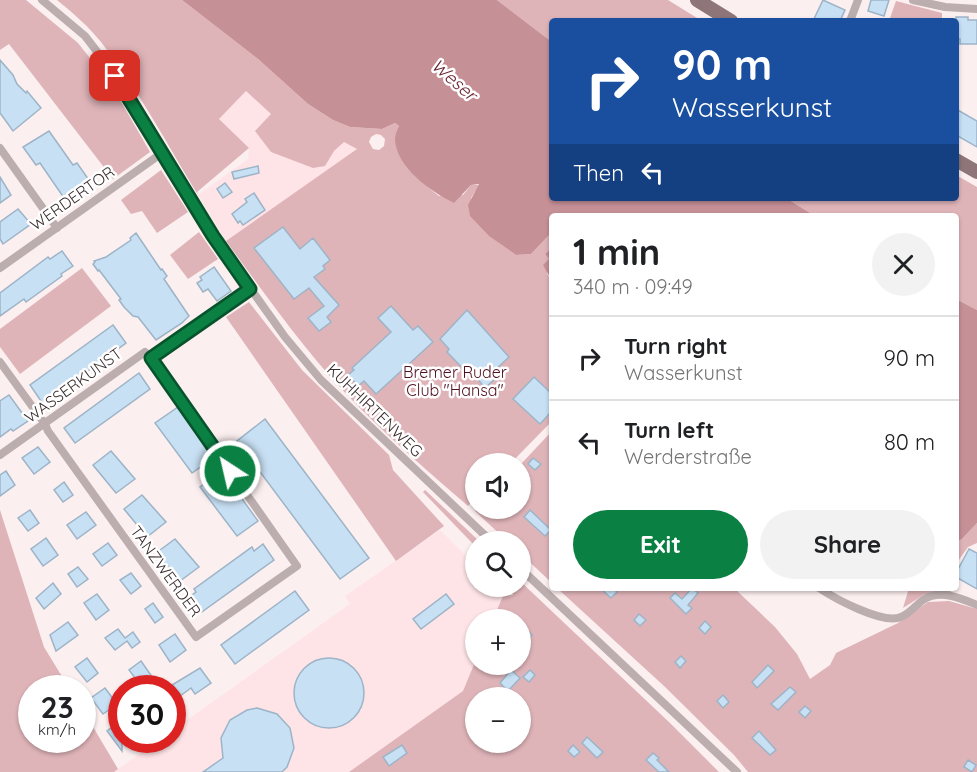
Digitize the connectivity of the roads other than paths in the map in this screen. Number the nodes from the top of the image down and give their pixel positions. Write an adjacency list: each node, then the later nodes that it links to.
1 (42, 0): 9 (street, KUHHIRTENWEG)
2 (698, 0): 6 (main road)
3 (858, 0): 7 (street)
4 (913, 0): 5 (street)
5 (977, 9)
6 (726, 18)
7 (851, 18)
8 (0, 148): 12 (street)
9 (162, 153): 12 (street, WERDERTOR); 14 (street, KUHHIRTENWEG)
10 (959, 162): 11 (main road)
11 (977, 172)
12 (57, 228): 13 (street, WERDERTOR)
13 (0, 268)
14 (250, 289): 15 (street, WASSERKUNST); 19 (street, KUHHIRTENWEG)
15 (151, 358): 17 (street, WASSERKUNST); 17 (street, TANZWERDER)
16 (0, 362): 17 (street, TANZWERDER)
17 (45, 424): 18 (street, WASSERKUNST)
18 (0, 455)
19 (480, 531)
20 (531, 578): 23 (street)
21 (825, 591): 22 (street)
22 (977, 605)
23 (736, 772)

